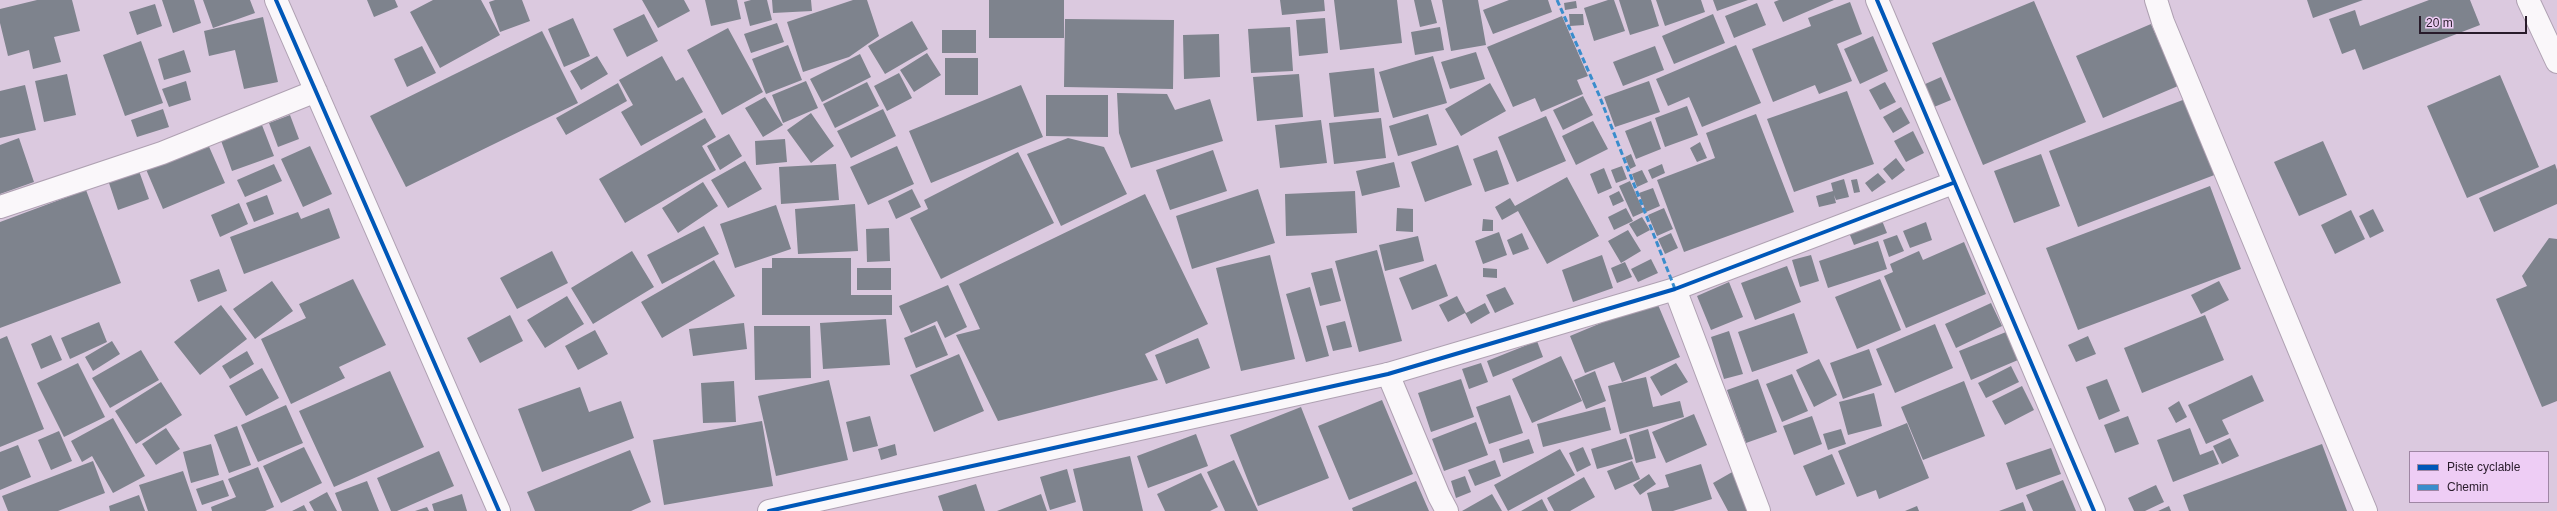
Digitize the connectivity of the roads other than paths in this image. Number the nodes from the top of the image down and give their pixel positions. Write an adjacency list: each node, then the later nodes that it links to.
1 (276, 0): 6 (street)
2 (1877, 0): 7 (street)
3 (2156, 0): 16 (street)
4 (2528, 0): 5 (street)
5 (2557, 62)
6 (316, 90): 8 (street); 11 (street)
7 (1953, 183): 9 (street); 15 (street)
8 (0, 207)
9 (1675, 289): 10 (street); 14 (street)
10 (1388, 374): 12 (street); 13 (street)
11 (499, 511)
12 (770, 511)
13 (1447, 511)
14 (1759, 511)
15 (2094, 511)
16 (2366, 511)

